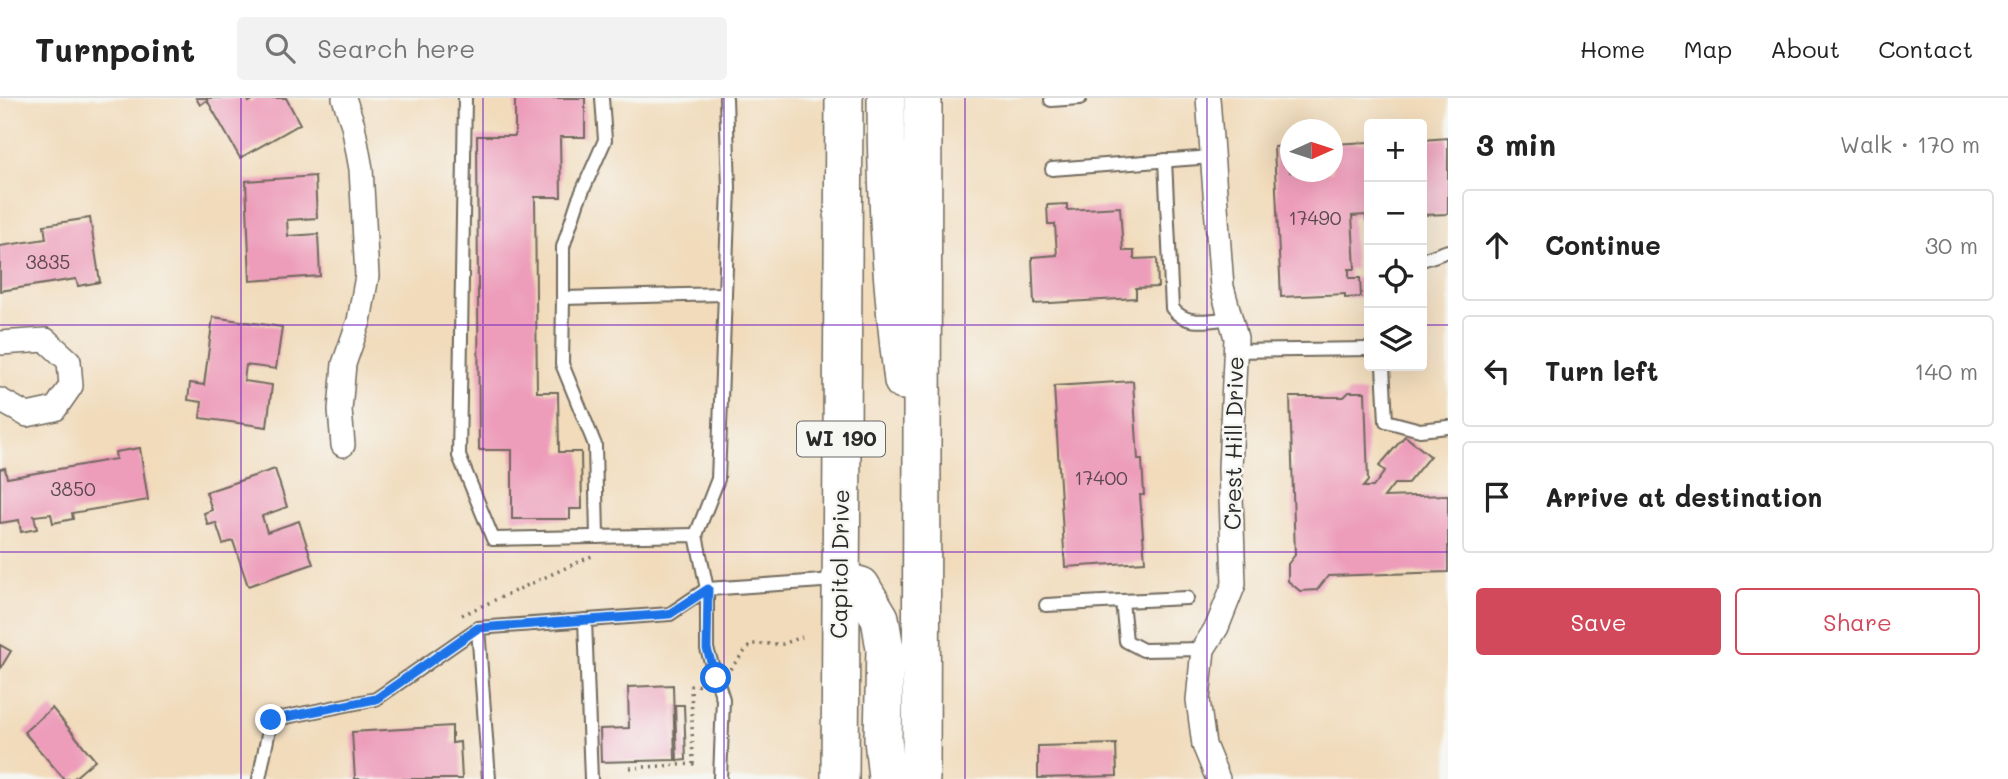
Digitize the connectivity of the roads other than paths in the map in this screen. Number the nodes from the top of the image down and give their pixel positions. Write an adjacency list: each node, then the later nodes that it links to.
1 (344, 98): 25 (street)
2 (465, 98): 28 (lane)
3 (602, 98): 17 (lane)
4 (726, 98): 16 (lane)
5 (844, 98): 29 (main road, Capitol Drive / WI 190)
6 (886, 98): 26 (main road)
7 (923, 98): 26 (main road)
8 (1080, 98): 10 (lane)
9 (1208, 98): 11 (street, Crest Hill Drive)
10 (1051, 100)
11 (1212, 157): 12 (lane); 18 (street, Crest Hill Drive)
12 (1165, 160): 13 (lane); 18 (lane)
13 (1052, 169)
14 (1448, 251): 15 (lane)
15 (1427, 258)
16 (725, 294): 17 (lane); 27 (lane)
17 (562, 298): 28 (lane)
18 (1231, 318): 21 (street, Crest Hill Drive)
19 (0, 343): 23 (street)
20 (1364, 349): 21 (lane)
21 (1236, 351): 36 (street, Crest Hill Drive)
22 (1383, 371): 24 (lane)
23 (0, 400)
24 (1448, 428)
25 (344, 445)
26 (922, 532): 45 (main road)
27 (696, 535): 28 (lane); 30 (lane)
28 (601, 537)
29 (840, 580): 30 (lane); 37 (main road, Capitol Drive / WI 190); 44 (main road)
30 (708, 589): 34 (lane); 41 (lane)
31 (1187, 598): 32 (lane)
32 (1122, 601): 33 (lane); 36 (lane)
33 (1046, 605)
34 (585, 620): 35 (lane); 40 (lane)
35 (478, 628): 38 (lane); 39 (lane)
36 (1203, 649): 46 (street, Crest Hill Drive)
37 (839, 704): 42 (main road); 43 (main road, Capitol Drive / WI 190)
38 (259, 779)
39 (489, 779)
40 (590, 779)
41 (720, 779)
42 (828, 779)
43 (840, 779)
44 (887, 779)
45 (920, 779)
46 (1218, 779)

